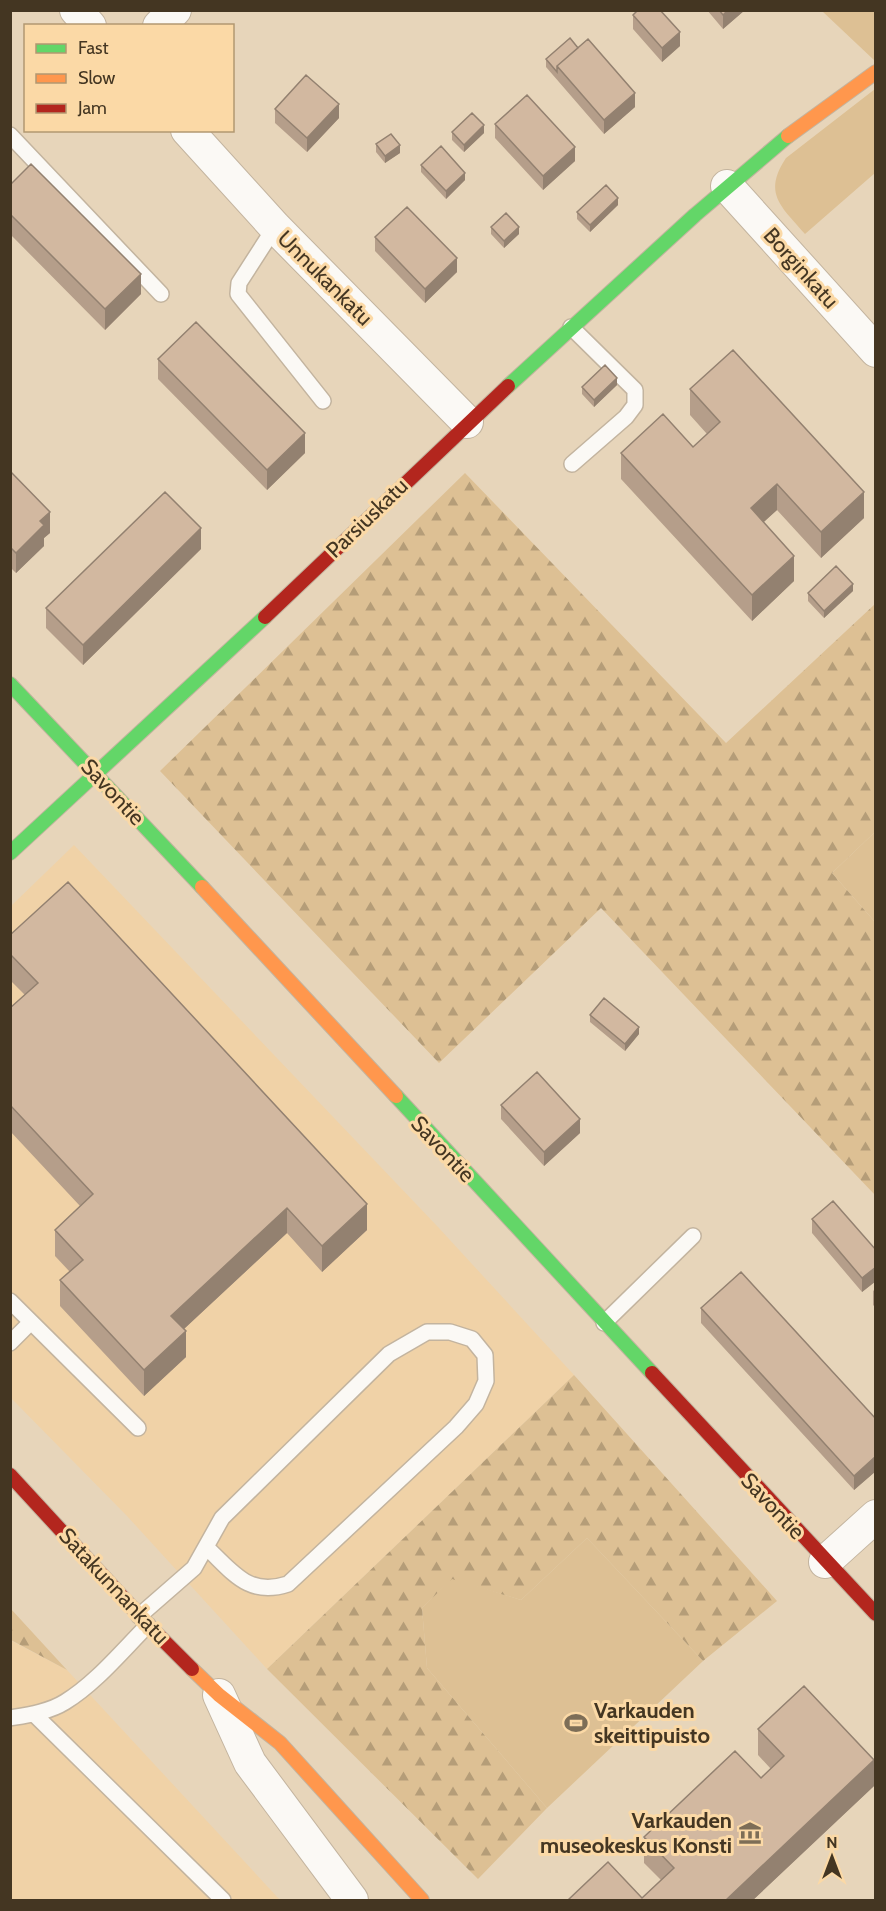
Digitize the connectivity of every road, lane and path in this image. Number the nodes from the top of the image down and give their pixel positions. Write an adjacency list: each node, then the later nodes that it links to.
1 (76, 10): 3 (street)
2 (176, 10): 4 (street)
3 (88, 24)
4 (161, 24)
5 (876, 72): 8 (street, Parsiuskatu)
6 (189, 132): 9 (street, Unnukankatu)
7 (10, 135): 10 (lane)
8 (726, 186): 11 (street, Parsiuskatu); 12 (street, Borginkatu)
9 (275, 227): 13 (lane); 14 (street, Unnukankatu)
10 (161, 294)
11 (571, 327): 14 (street, Parsiuskatu); 15 (lane)
12 (876, 351)
13 (323, 400)
14 (467, 422): 17 (street, Parsiuskatu)
15 (572, 464)
16 (10, 684): 17 (street, Savontie)
17 (98, 775): 18 (street, Parsiuskatu); 22 (street, Savontie)
18 (10, 853)
19 (693, 1236): 22 (lane)
20 (10, 1301): 21 (lane)
21 (31, 1322): 23 (lane); 24 (lane)
22 (604, 1323): 28 (street, Savontie)
23 (10, 1343)
24 (138, 1428)
25 (10, 1475): 30 (street, Satakunnankatu)
26 (876, 1516): 28 (street)
27 (207, 1547): 27 (lane); 30 (lane)
28 (825, 1562): 29 (street, Savontie)
29 (876, 1614)
30 (144, 1621): 31 (street, Satakunnankatu); 32 (lane)
31 (219, 1695): 35 (street, Satakunnankatu); 36 (street, Satakunnankatu)
32 (34, 1714): 33 (lane); 34 (lane)
33 (10, 1718)
34 (223, 1900)
35 (352, 1900)
36 (422, 1900)

